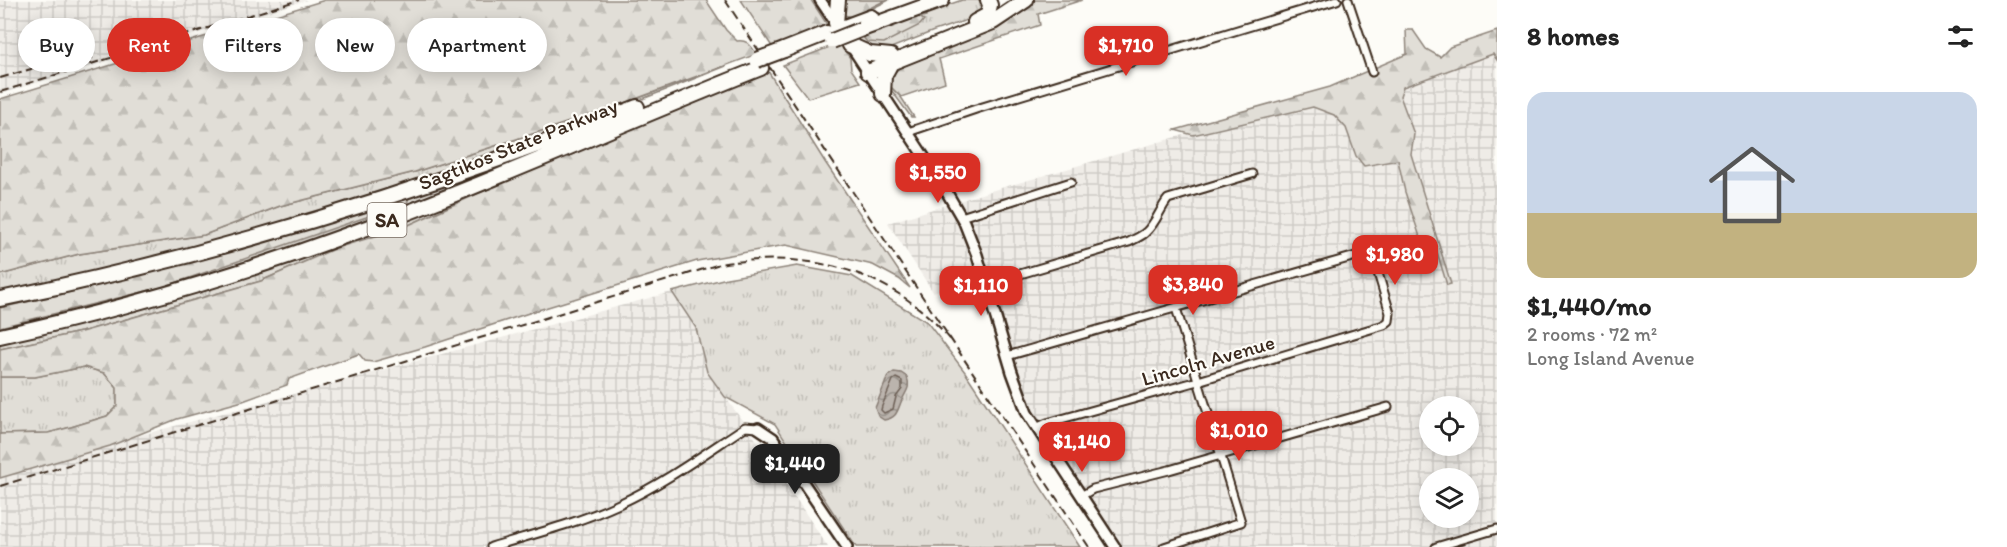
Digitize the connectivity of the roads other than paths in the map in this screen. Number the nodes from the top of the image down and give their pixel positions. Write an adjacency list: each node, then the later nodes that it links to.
1 (820, 0): 9 (street)
2 (838, 0): 9 (highway)
3 (949, 0): 8 (highway, Sagtikos State Parkway)
4 (988, 0): 11 (highway)
5 (1026, 0): 11 (highway)
6 (1337, 0): 16 (street)
7 (1348, 0): 14 (street)
8 (930, 1): 9 (highway, Sagtikos State Parkway / SA, bridge)
9 (832, 32): 10 (street); 12 (highway, Sagtikos State Parkway / SA)
10 (850, 45): 11 (highway); 13 (street)
11 (891, 60): 13 (highway); 15 (highway)
12 (759, 64): 23 (highway, Sagtikos State Parkway / SA); 25 (highway, Sagtikos State Parkway / SA)
13 (867, 70): 15 (street)
14 (1372, 72)
15 (883, 94): 16 (street)
16 (908, 132): 19 (street)
17 (1252, 174): 22 (street)
18 (1071, 182): 19 (street)
19 (961, 217): 22 (street)
20 (1401, 243): 21 (street)
21 (1372, 253): 24 (street); 27 (street, Lincoln Avenue)
22 (986, 284): 26 (street)
23 (0, 300)
24 (1176, 308): 26 (street); 27 (street)
25 (0, 336)
26 (1007, 356): 30 (street)
27 (1198, 381): 30 (street, Lincoln Avenue); 31 (street)
28 (1388, 407): 31 (street)
29 (758, 428): 34 (street); 35 (street)
30 (1036, 428): 32 (street)
31 (1221, 454): 32 (street); 37 (street)
32 (1081, 496): 36 (street)
33 (1497, 529): 38 (street)
34 (491, 547)
35 (847, 547)
36 (1115, 547)
37 (1164, 547)
38 (1436, 547)

